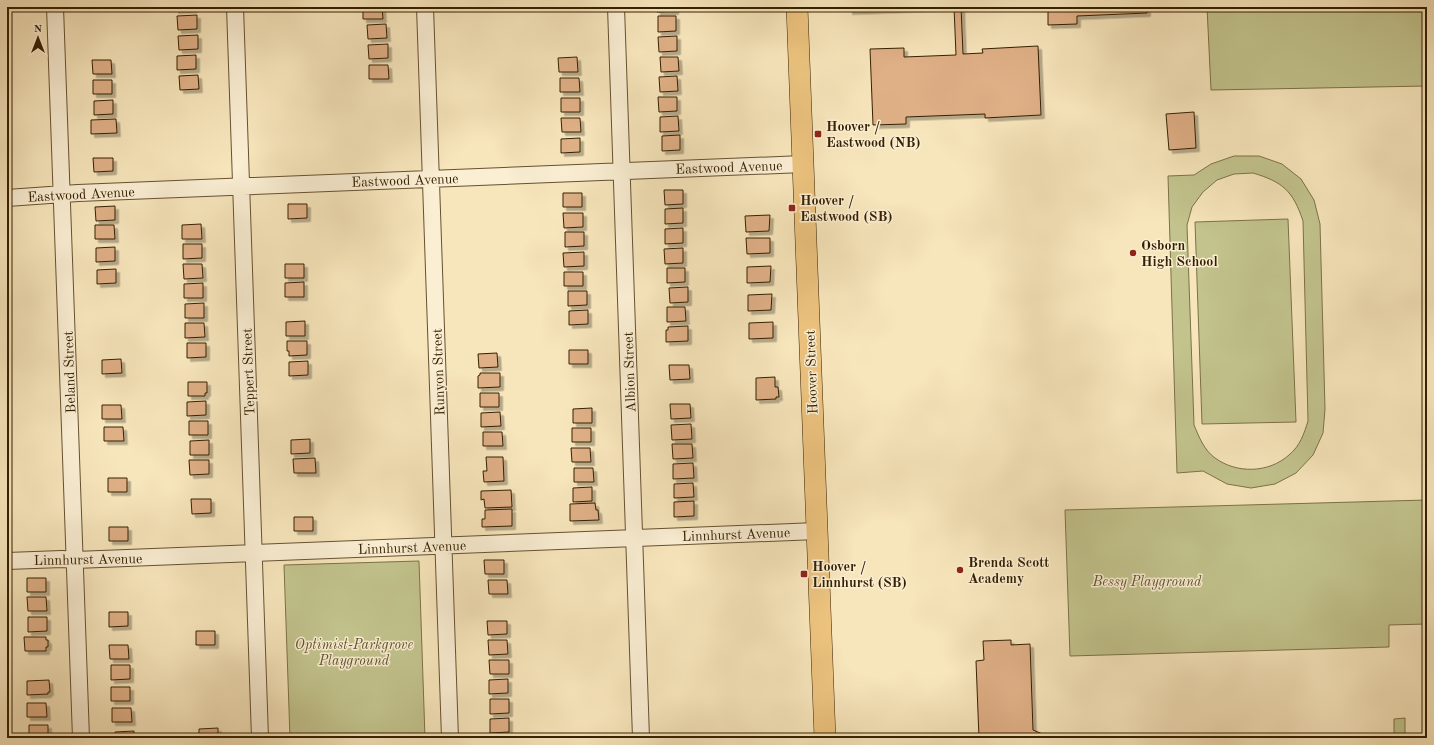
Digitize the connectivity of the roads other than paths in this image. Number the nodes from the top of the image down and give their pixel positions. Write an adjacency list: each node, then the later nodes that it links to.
1 (55, 7): 10 (street, Beland Street)
2 (235, 7): 9 (street, Teppert Street)
3 (425, 7): 8 (street, Runyon Street)
4 (616, 7): 7 (street, Albion Street)
5 (797, 7): 6 (main road, Hoover Street)
6 (803, 164): 7 (street, Eastwood Avenue); 12 (main road, Hoover Street)
7 (621, 172): 8 (street, Eastwood Avenue); 13 (street, Albion Street)
8 (431, 179): 9 (street, Eastwood Avenue); 14 (street, Runyon Street)
9 (241, 187): 10 (street, Eastwood Avenue); 15 (street, Teppert Street)
10 (62, 195): 11 (street, Eastwood Avenue); 16 (street, Beland Street)
11 (7, 198)
12 (817, 532): 13 (street, Linnhurst Avenue); 22 (main road, Hoover Street)
13 (634, 538): 14 (street, Linnhurst Avenue); 21 (street, Albion Street)
14 (444, 546): 15 (street, Linnhurst Avenue); 20 (street, Runyon Street)
15 (254, 553): 16 (street, Linnhurst Avenue); 19 (street, Teppert Street)
16 (75, 560): 17 (street, Linnhurst Avenue); 18 (street, Beland Street)
17 (7, 561)
18 (81, 738)
19 (260, 738)
20 (450, 738)
21 (641, 738)
22 (825, 738)

